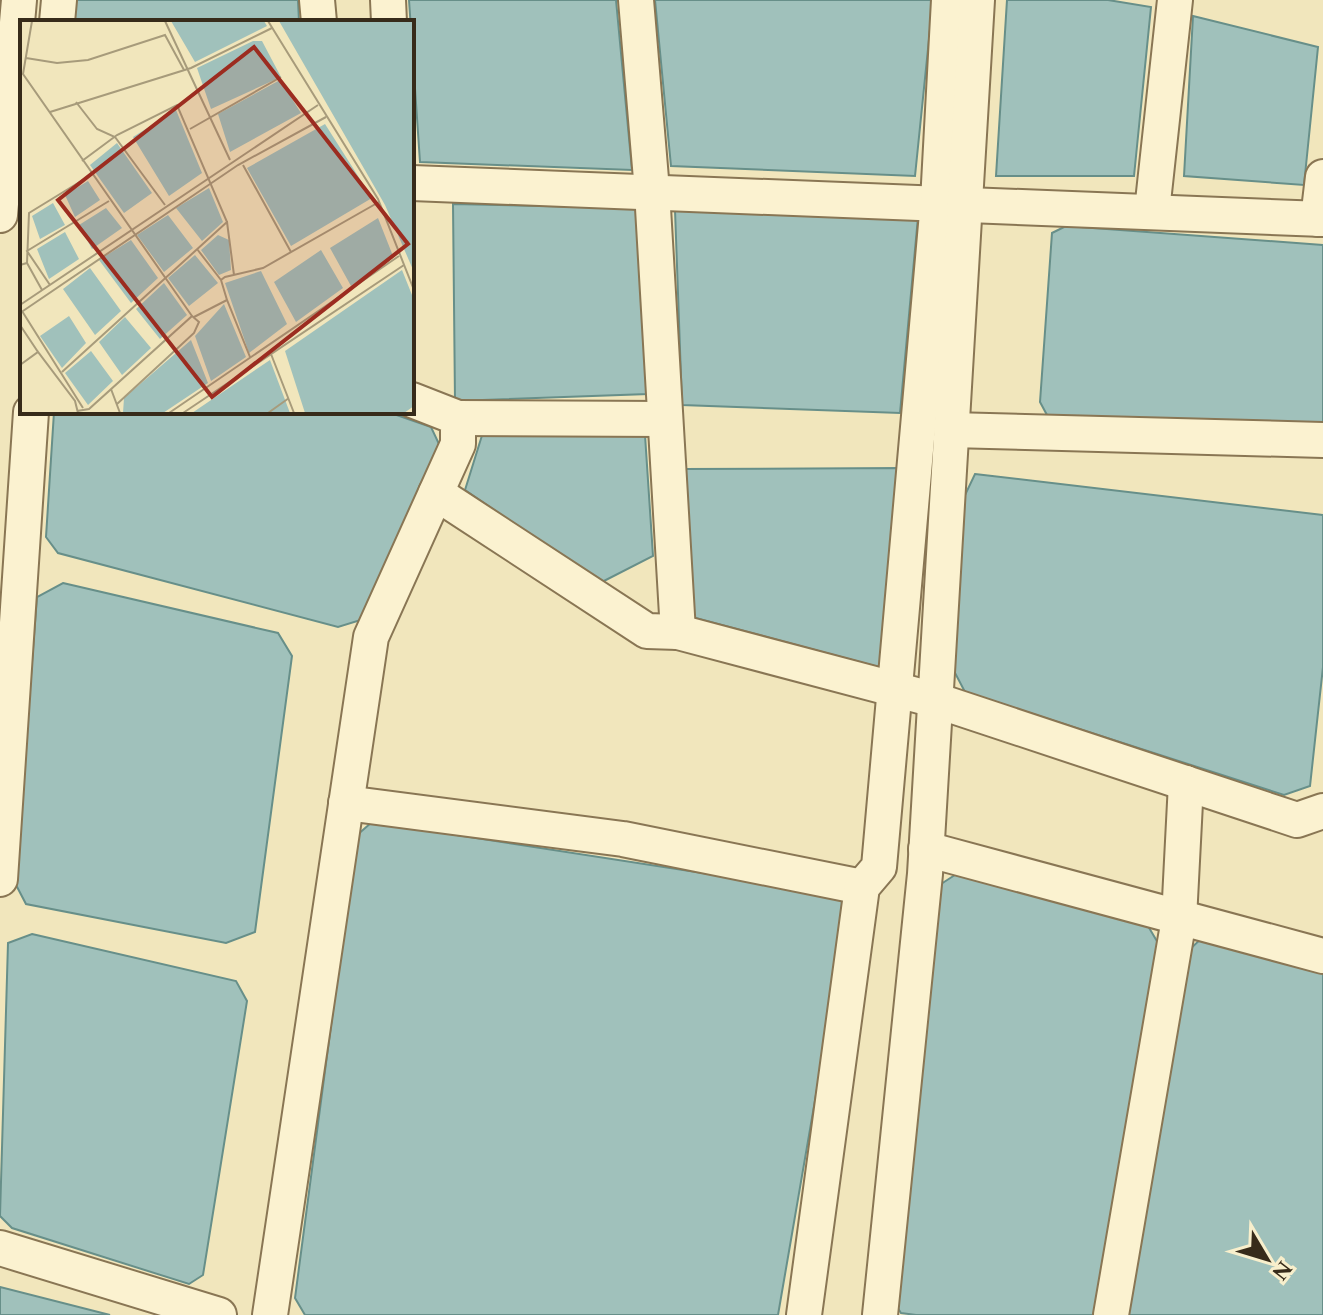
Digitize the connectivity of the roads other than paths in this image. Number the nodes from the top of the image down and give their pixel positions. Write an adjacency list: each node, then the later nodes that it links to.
1 (19, 0): 17 (lane)
2 (59, 0): 9 (lane)
3 (317, 0): 10 (lane)
4 (388, 0): 11 (lane)
5 (636, 0): 14 (lane)
6 (949, 0): 15 (lane)
7 (977, 0): 15 (lane)
8 (1175, 0): 16 (lane)
9 (57, 20)
10 (319, 20)
11 (389, 20)
12 (1323, 177): 18 (lane)
13 (414, 183): 14 (lane)
14 (652, 191): 15 (lane); 22 (lane)
15 (951, 202): 16 (lane); 23 (lane); 27 (lane)
16 (1152, 211): 18 (lane)
17 (0, 215)
18 (1321, 219)
19 (414, 401): 21 (lane)
20 (31, 414): 34 (lane)
21 (458, 418): 22 (lane); 25 (lane)
22 (665, 419): 26 (lane)
23 (951, 430): 24 (lane); 28 (lane)
24 (1323, 440)
25 (436, 493): 26 (lane); 30 (lane)
26 (678, 632): 27 (lane)
27 (895, 690): 28 (lane); 33 (lane)
28 (935, 700): 29 (lane); 32 (lane)
29 (1186, 783): 31 (lane); 35 (lane)
30 (346, 803): 33 (lane); 39 (lane)
31 (1323, 811)
32 (926, 861): 33 (lane); 35 (lane); 41 (lane)
33 (871, 877): 40 (lane)
34 (0, 879)
35 (1179, 919): 36 (lane); 42 (lane)
36 (1323, 956)
37 (0, 1248): 38 (lane)
38 (219, 1315)
39 (270, 1315)
40 (804, 1315)
41 (880, 1315)
42 (1111, 1315)

